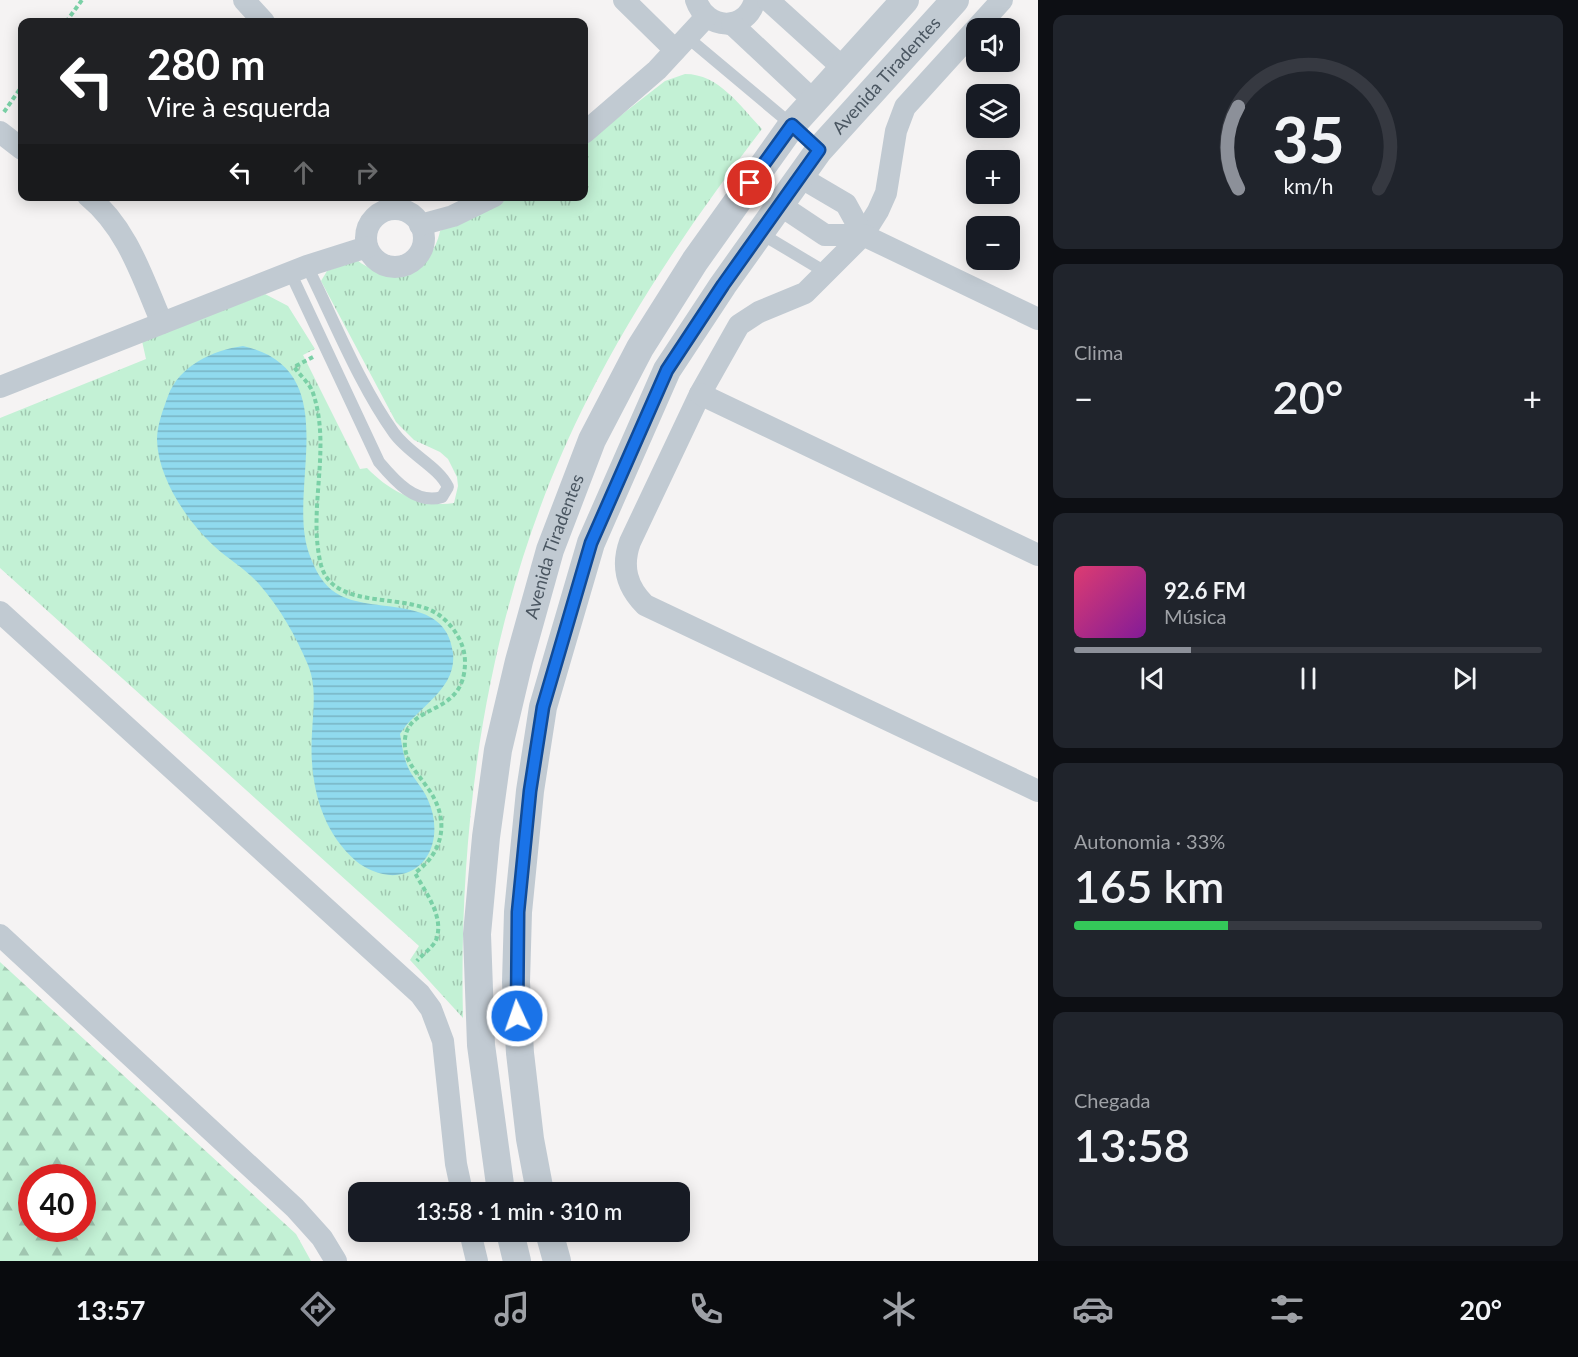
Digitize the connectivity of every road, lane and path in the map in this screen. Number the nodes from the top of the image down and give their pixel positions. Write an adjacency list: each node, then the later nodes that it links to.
1 (82, 0): 10 (path)
2 (244, 0): 11 (street)
3 (624, 0): 13 (street)
4 (755, 0): 12 (street)
5 (768, 0): 14 (street)
6 (905, 0): 14 (street, Avenida Tiradentes)
7 (955, 0): 22 (street, Avenida Tiradentes)
8 (1002, 0): 30 (street)
9 (701, 9): 12 (street); 13 (street)
10 (69, 18)
11 (260, 18)
12 (732, 24): 16 (street)
13 (681, 43): 18 (lane); 19 (street)
14 (843, 68): 16 (street, Avenida Tiradentes)
15 (18, 92): 17 (path)
16 (813, 99): 18 (street, Avenida Tiradentes)
17 (0, 118)
18 (792, 125): 22 (street); 32 (street, Avenida Tiradentes)
19 (588, 130)
20 (0, 132): 21 (street)
21 (18, 145)
22 (819, 150): 23 (street, Avenida Tiradentes)
23 (800, 177): 27 (street, Avenida Tiradentes); 30 (street)
24 (93, 201): 37 (street)
25 (484, 201): 28 (street)
26 (383, 203): 28 (street); 31 (street)
27 (780, 205): 29 (street, Avenida Tiradentes); 30 (street)
28 (420, 225): 31 (street)
29 (760, 233): 34 (lane); 35 (street, Avenida Tiradentes)
30 (863, 235): 34 (street); 36 (street)
31 (367, 247): 33 (street)
32 (695, 261): 35 (street); 47 (street, Avenida Tiradentes)
33 (299, 270): 37 (street); 38 (lane); 38 (lane)
34 (827, 273): 40 (street)
35 (723, 285): 48 (street, Avenida Tiradentes)
36 (1038, 319)
37 (162, 323): 39 (street)
38 (321, 335): 45 (path)
39 (0, 387)
40 (700, 394): 41 (street); 43 (street)
41 (1038, 555)
42 (0, 612): 46 (street)
43 (1038, 792)
44 (0, 935): 52 (street)
45 (424, 970)
46 (460, 1182)
47 (500, 1182)
48 (538, 1182)
49 (472, 1242): 53 (street)
50 (512, 1242): 54 (street)
51 (552, 1242): 55 (street)
52 (336, 1261)
53 (477, 1261)
54 (517, 1261)
55 (557, 1261)

